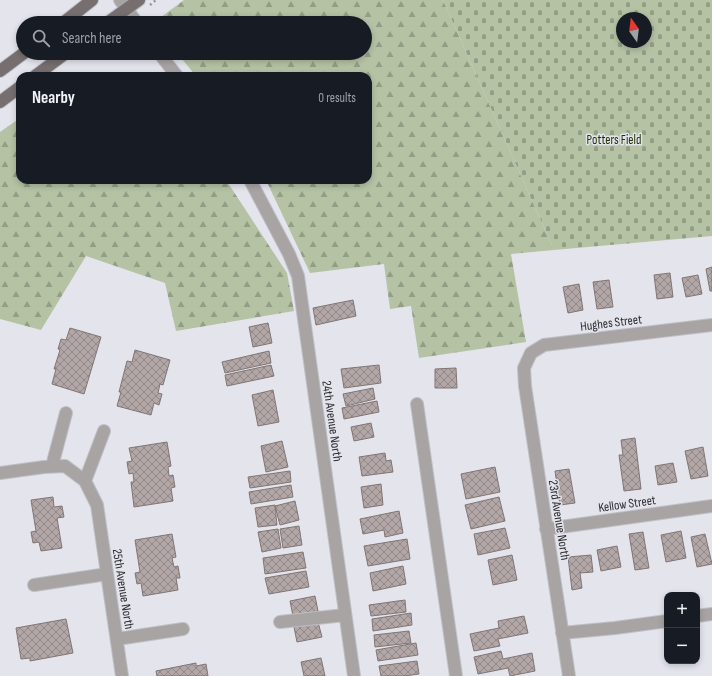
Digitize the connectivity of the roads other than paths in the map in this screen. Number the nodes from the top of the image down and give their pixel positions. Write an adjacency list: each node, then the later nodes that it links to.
1 (92, 0): 4 (main road)
2 (139, 0): 3 (main road)
3 (123, 4): 5 (main road); 6 (street)
4 (72, 16)
5 (113, 16)
6 (132, 16)
7 (16, 59): 10 (main road)
8 (57, 60): 11 (main road)
9 (164, 60): 12 (street)
10 (0, 71)
11 (40, 72)
12 (174, 72)
13 (16, 90): 14 (main road)
14 (0, 102)
15 (252, 184): 29 (street, 24th Avenue North)
16 (712, 325): 17 (street, Hughes Street)
17 (524, 368): 25 (street, 23rd Avenue North)
18 (417, 404): 38 (street)
19 (66, 413): 21 (street)
20 (104, 431): 23 (street)
21 (52, 466): 22 (street); 23 (street)
22 (0, 473)
23 (85, 481): 26 (street, 25th Avenue North)
24 (712, 506): 25 (street, Kellow Street)
25 (546, 529): 34 (street, 23rd Avenue North)
26 (107, 574): 27 (street); 35 (street, 25th Avenue North)
27 (34, 585)
28 (712, 614): 30 (street)
29 (345, 615): 32 (street); 37 (street, 24th Avenue North)
30 (700, 616)
31 (664, 621): 34 (street)
32 (280, 622)
33 (183, 629): 35 (street)
34 (562, 633): 39 (street, 23rd Avenue North)
35 (117, 639): 36 (street, 25th Avenue North)
36 (122, 676)
37 (354, 676)
38 (456, 676)
39 (569, 676)

